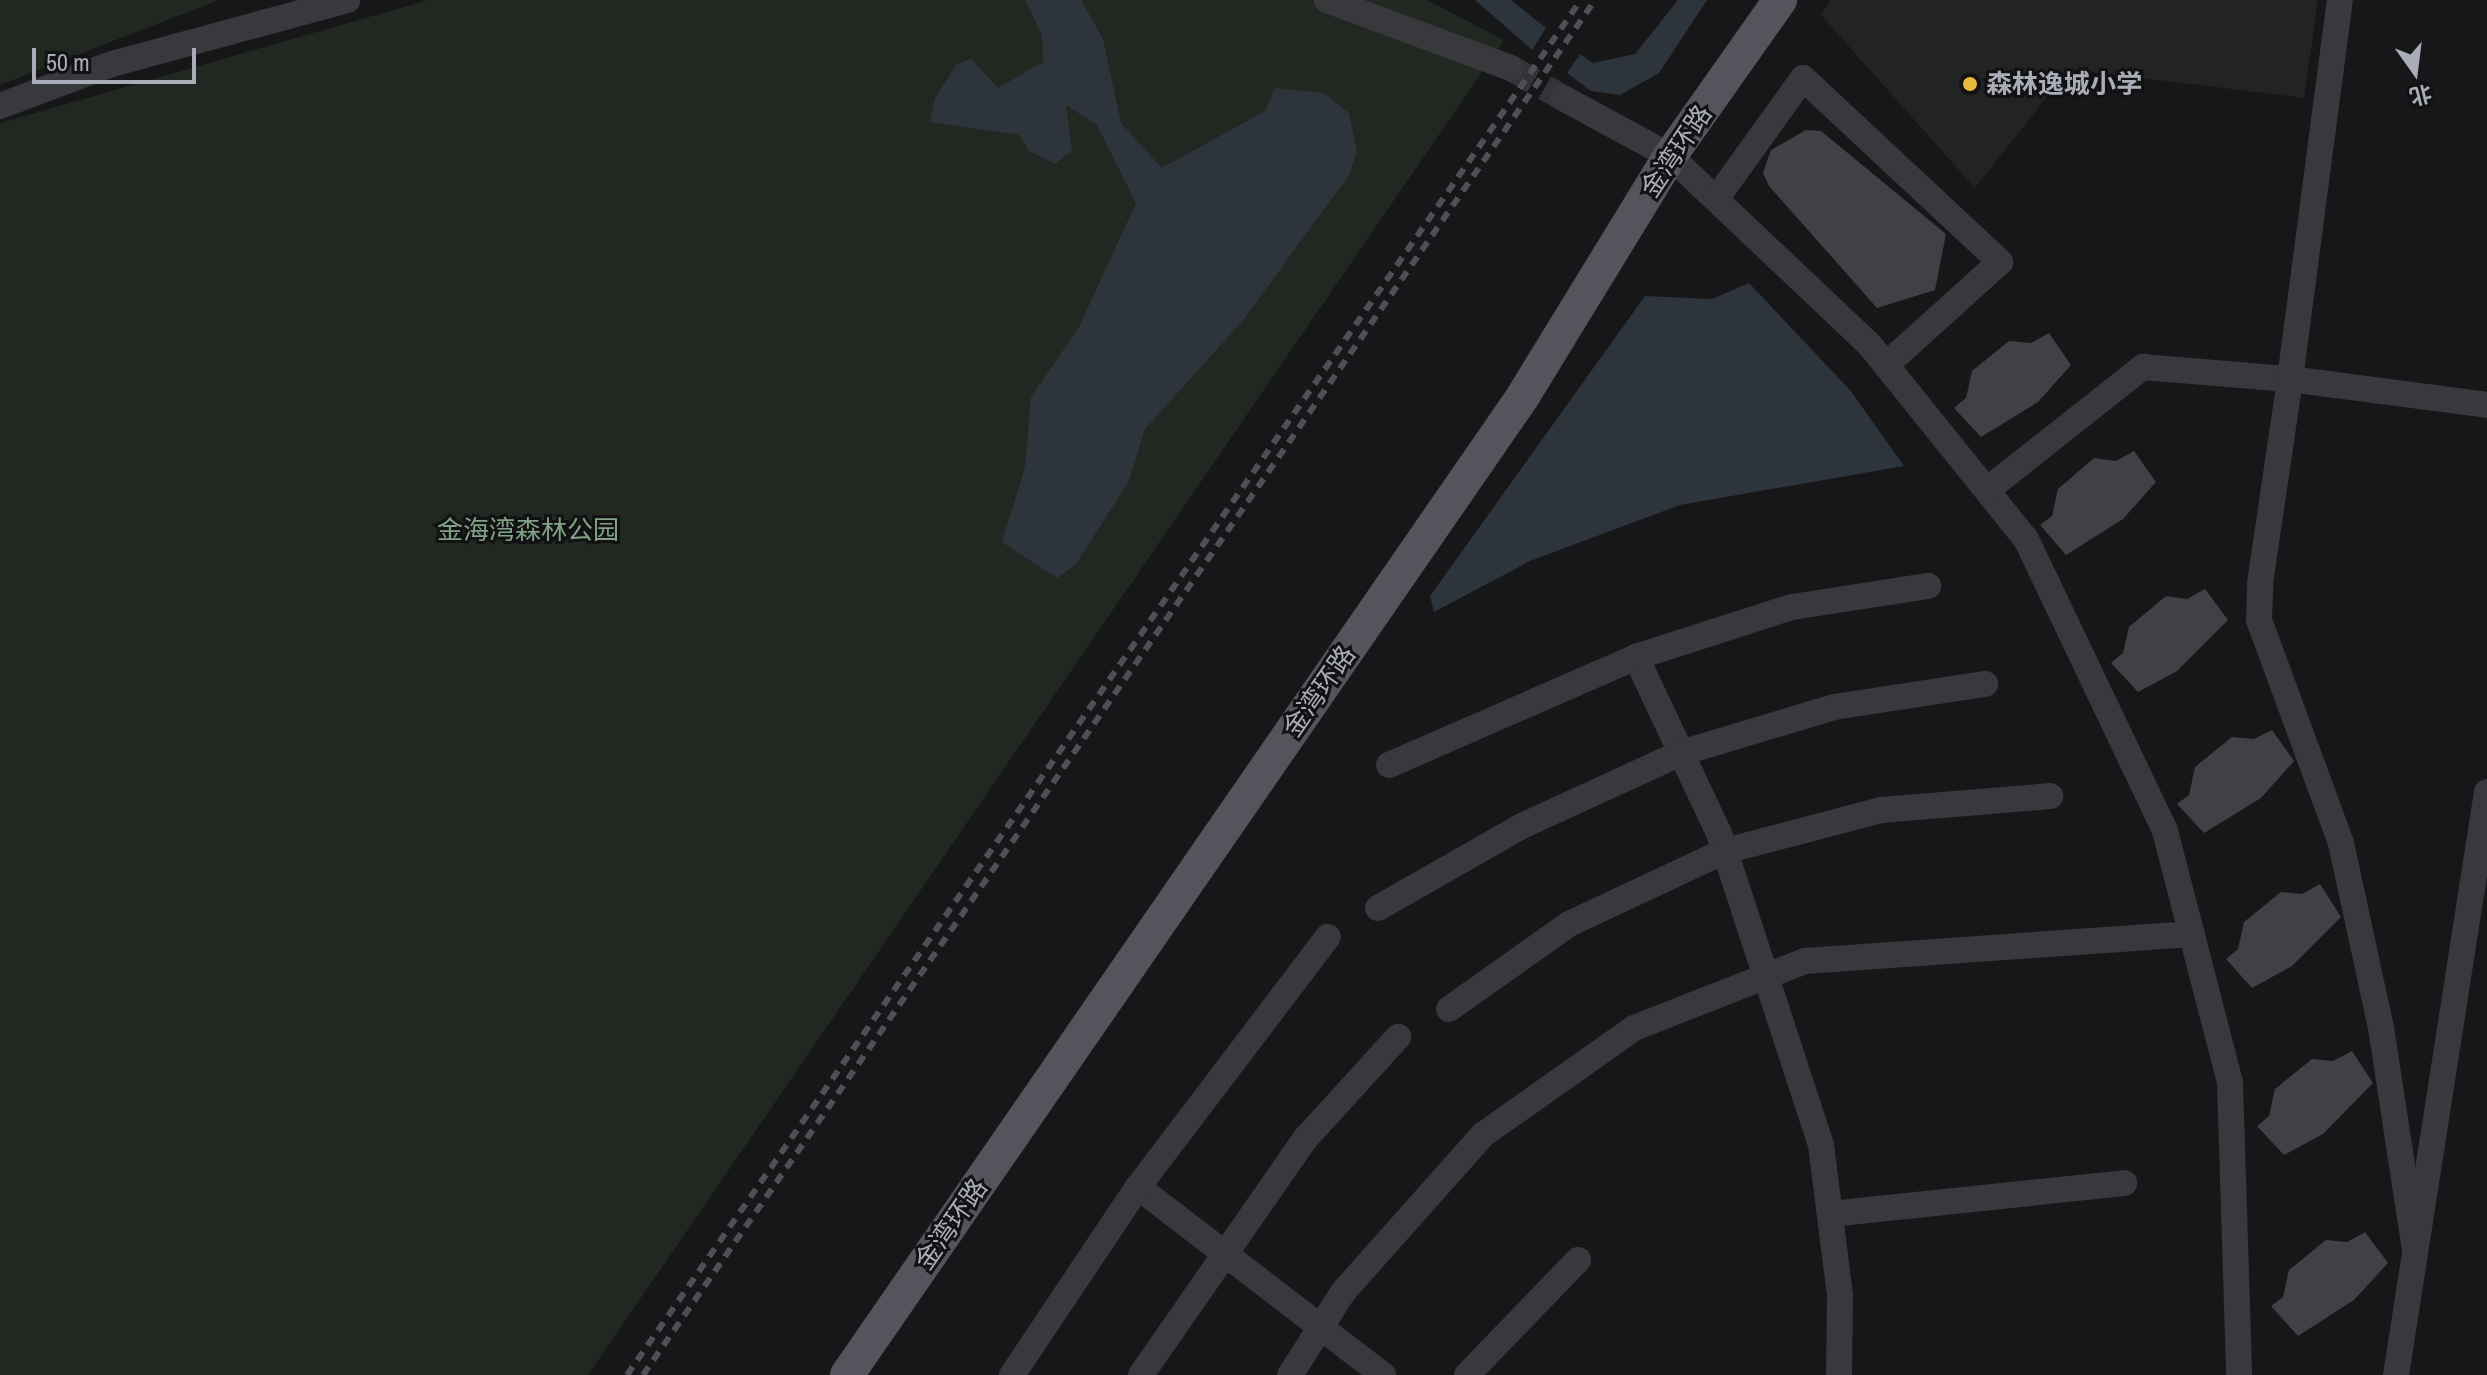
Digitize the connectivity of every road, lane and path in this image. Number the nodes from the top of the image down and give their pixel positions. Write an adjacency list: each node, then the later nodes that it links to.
1 (347, 0): 7 (street)
2 (1327, 0): 5 (street)
3 (1780, 0): 8 (main road, 金湾环路)
4 (2340, 0): 11 (street)
5 (1511, 68)
6 (1563, 98): 8 (street)
7 (0, 106)
8 (1670, 156): 9 (street); 35 (main road, 金湾环路)
9 (1716, 199): 10 (street); 10 (street)
10 (1886, 365): 13 (street)
11 (2290, 379): 12 (street); 13 (street); 31 (street)
12 (2487, 405)
13 (1987, 490): 23 (street)
14 (1928, 586): 15 (street)
15 (1636, 657): 17 (street); 18 (street)
16 (1985, 684): 17 (street)
17 (1681, 753): 21 (street); 22 (street)
18 (1389, 765)
19 (2487, 792): 31 (street)
20 (2050, 796): 21 (street)
21 (1725, 851): 25 (street); 26 (street)
22 (1378, 908)
23 (2192, 934): 25 (street); 42 (street)
24 (1328, 937): 29 (street)
25 (1770, 975): 30 (street); 34 (street)
26 (1449, 1009)
27 (1398, 1037): 32 (street)
28 (2124, 1183): 30 (street)
29 (1138, 1187): 32 (street); 36 (street)
30 (1830, 1214): 41 (street)
31 (2415, 1250): 43 (street)
32 (1225, 1251): 34 (street); 37 (street)
33 (1578, 1260): 40 (street)
34 (1323, 1322): 38 (street); 39 (street)
35 (847, 1375)
36 (1012, 1375)
37 (1141, 1375)
38 (1290, 1375)
39 (1383, 1375)
40 (1467, 1375)
41 (1839, 1375)
42 (2239, 1375)
43 (2396, 1375)

